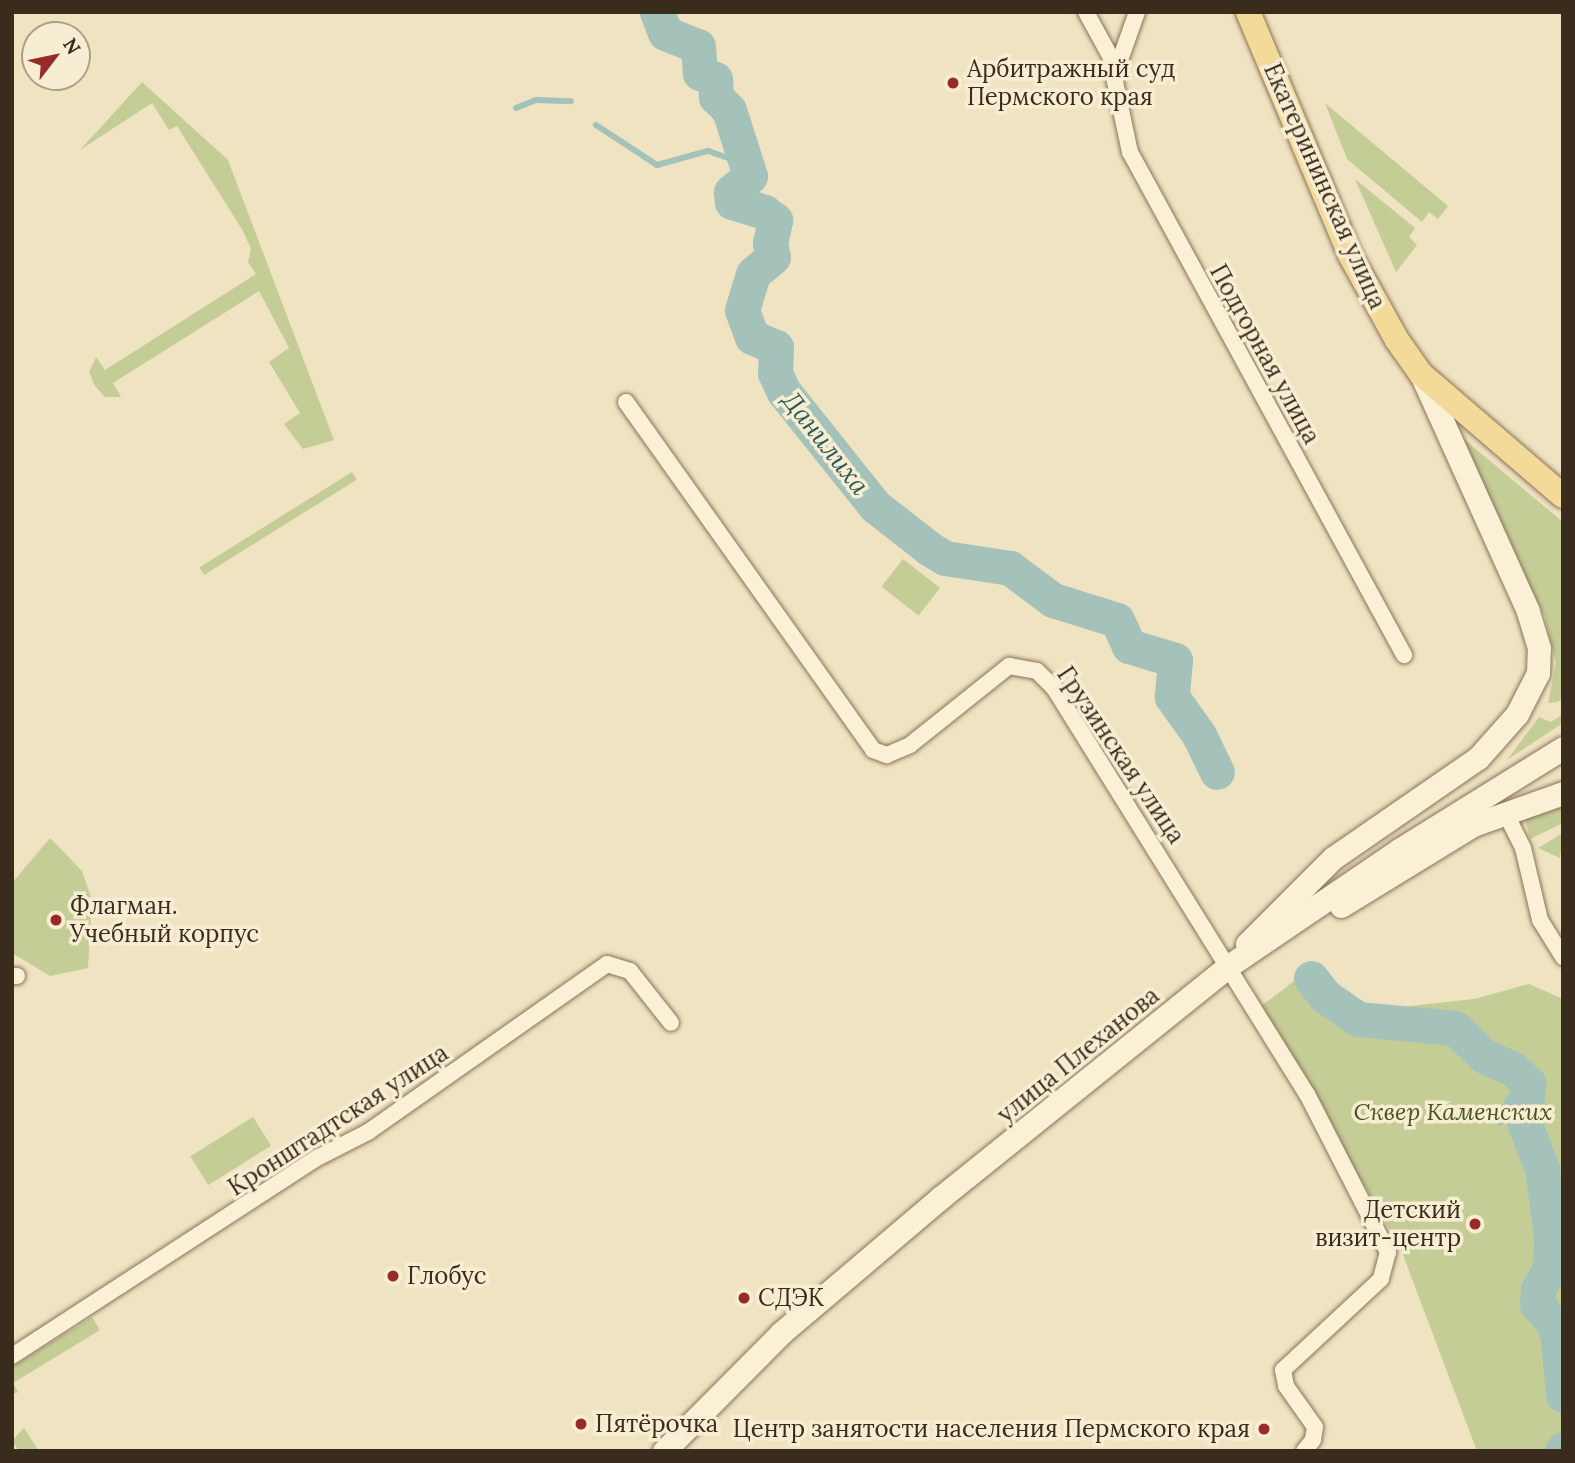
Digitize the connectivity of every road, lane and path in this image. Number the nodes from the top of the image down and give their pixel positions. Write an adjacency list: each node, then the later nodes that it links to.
1 (1086, 12): 4 (street, Подгорная улица)
2 (1137, 12): 4 (street, Подгорная улица)
3 (1248, 12): 5 (main road, Екатерининская улица)
4 (1115, 65): 8 (street, Подгорная улица)
5 (1421, 374): 7 (main road, Екатерининская улица); 13 (main road)
6 (626, 402): 13 (street, Грузинская улица)
7 (1563, 496)
8 (1404, 654)
9 (1563, 748): 13 (main road)
10 (1563, 793): 11 (main road)
11 (1505, 812): 12 (street); 13 (main road)
12 (1563, 957)
13 (1231, 974): 16 (main road, улица Плеханова); 17 (street, Грузинская улица)
14 (671, 1023): 15 (street, Кронштадтская улица)
15 (12, 1356)
16 (664, 1451)
17 (1304, 1451)

